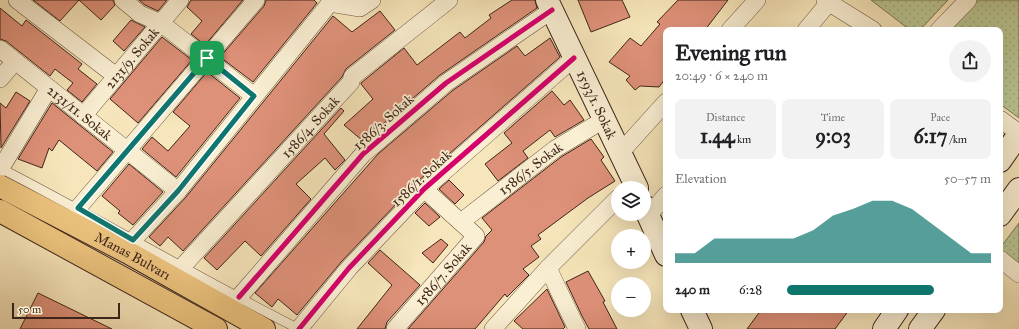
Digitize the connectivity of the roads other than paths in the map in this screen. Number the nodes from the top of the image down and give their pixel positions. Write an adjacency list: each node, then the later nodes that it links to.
1 (17, 0): 21 (street)
2 (124, 0): 12 (street)
3 (180, 0): 12 (street, 2131/9. Sokak)
4 (256, 0): 18 (street)
5 (372, 0): 10 (street)
6 (449, 0): 49 (street, 1586/4. Sokak)
7 (757, 0): 13 (street)
8 (968, 0): 16 (street)
9 (828, 1): 14 (street); 15 (street)
10 (328, 2): 24 (street)
11 (549, 5): 19 (street, 1593/1. Sokak); 52 (street, 1586/3. Sokak)
12 (161, 23): 18 (street); 21 (street, 2131/9. Sokak)
13 (733, 27)
14 (808, 27)
15 (868, 27)
16 (942, 27)
17 (0, 49): 20 (street, 2131/11. Sokak)
18 (207, 58): 24 (street); 30 (street)
19 (574, 58): 27 (street, 1593/1. Sokak); 36 (street, 1586/1. Sokak)
20 (15, 61): 22 (street); 23 (street, 2131/11. Sokak)
21 (116, 76): 26 (street, 2131/9. Sokak)
22 (0, 79)
23 (49, 88): 26 (street, 2131/11. Sokak); 33 (street)
24 (254, 96): 37 (street)
25 (663, 105): 31 (street)
26 (84, 116): 30 (street, 2131/11. Sokak)
27 (605, 119): 31 (street, 1593/1. Sokak); 45 (street, 1586/5. Sokak)
28 (1003, 121): 29 (street)
29 (1019, 133): 32 (street)
30 (128, 151): 37 (street, 2131/11. Sokak); 41 (street)
31 (620, 153): 34 (street, 1593/1. Sokak)
32 (1003, 157)
33 (0, 174): 41 (lane); 57 (main road, Manas Bulvarı)
34 (631, 181)
35 (1019, 188): 43 (street)
36 (424, 189): 45 (street, 1586/7. Sokak); 58 (street, 1586/1. Sokak)
37 (178, 191): 46 (street)
38 (663, 197): 40 (street)
39 (611, 205): 50 (street)
40 (651, 207)
41 (78, 208): 46 (lane)
42 (0, 211): 56 (main road, Manas Bulvarı)
43 (1003, 212)
44 (651, 221): 47 (street)
45 (461, 222): 59 (street, 1586/7. Sokak)
46 (133, 240): 49 (lane)
47 (663, 248)
48 (1003, 261): 51 (street)
49 (182, 267): 52 (lane)
50 (548, 268): 60 (street); 61 (street)
51 (1019, 274)
52 (238, 298): 58 (lane)
53 (693, 313): 62 (street)
54 (895, 313): 63 (street)
55 (932, 313): 64 (street)
56 (216, 329)
57 (264, 329)
58 (299, 329)
59 (395, 329)
60 (493, 329)
61 (577, 329)
62 (701, 329)
63 (884, 329)
64 (920, 329)

